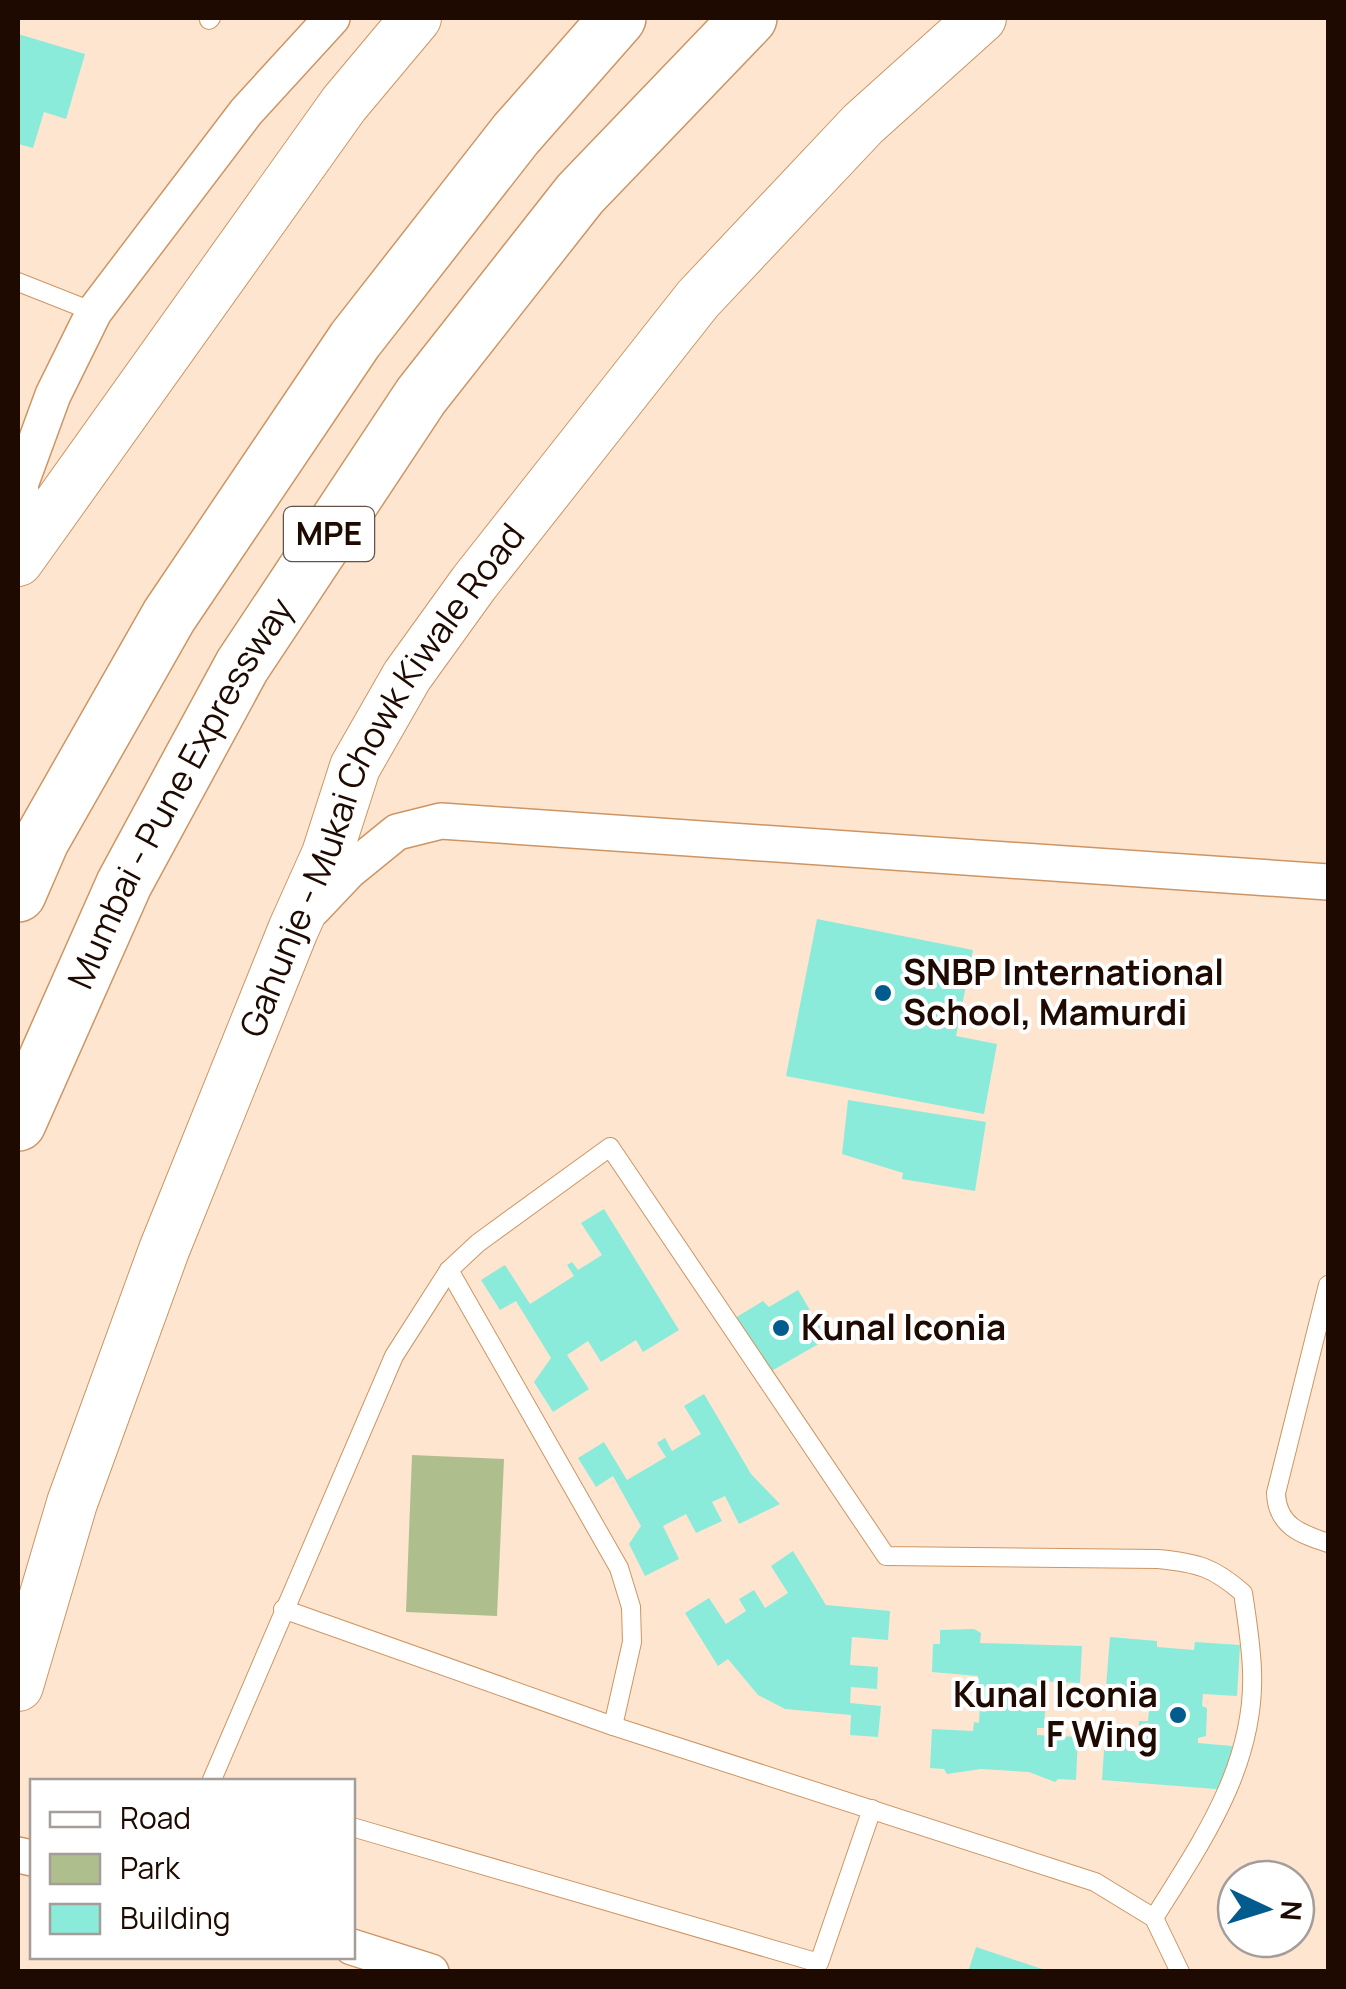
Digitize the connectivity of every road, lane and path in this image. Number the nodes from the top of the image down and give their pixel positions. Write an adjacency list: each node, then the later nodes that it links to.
1 (332, 18): 7 (street)
2 (416, 18): 8 (street)
3 (618, 18): 10 (highway, MPE)
4 (750, 18): 12 (highway, Mumbai - Pune Expressway / MPE)
5 (981, 18): 11 (street, Gahunje - Mukai Chowk Kiwale Road)
6 (18, 282): 7 (lane)
7 (94, 312): 8 (street)
8 (22, 553)
9 (1328, 882): 11 (street)
10 (18, 894)
11 (293, 930): 17 (street, Gahunje - Mukai Chowk Kiwale Road)
12 (18, 1123)
13 (449, 1270): 16 (lane); 18 (lane); 22 (lane)
14 (1328, 1285): 15 (lane)
15 (1328, 1544)
16 (282, 1608): 18 (lane); 19 (lane)
17 (18, 1686)
18 (613, 1726): 20 (lane)
19 (212, 1779)
20 (872, 1810): 21 (lane); 22 (lane)
21 (355, 1828)
22 (1154, 1918): 25 (lane)
23 (355, 1947): 24 (street)
24 (431, 1972)
25 (1180, 1972)

